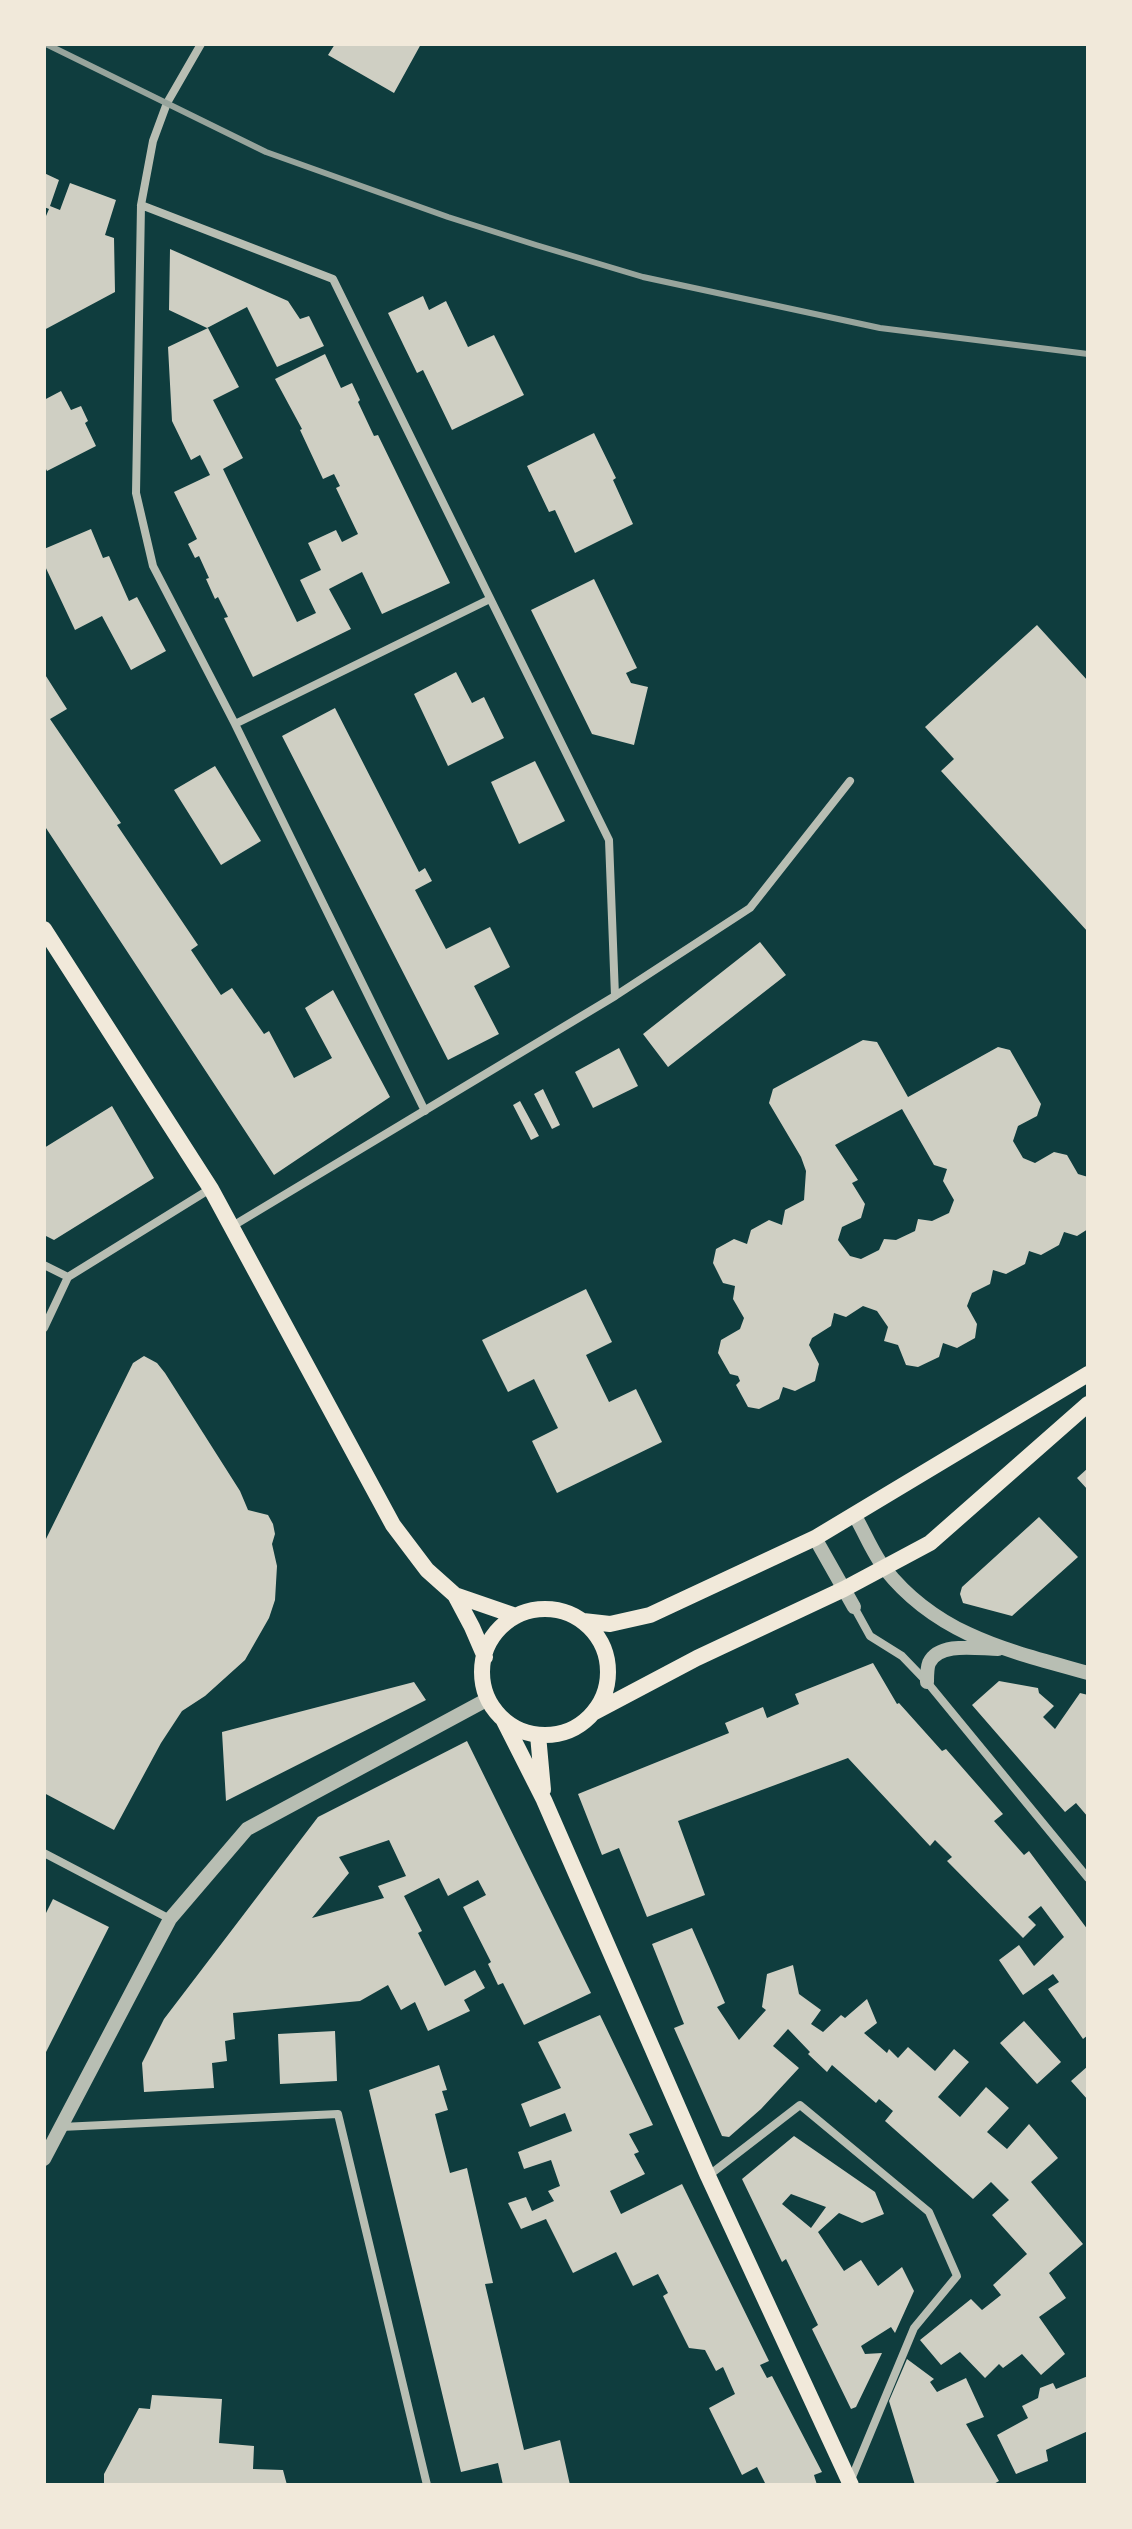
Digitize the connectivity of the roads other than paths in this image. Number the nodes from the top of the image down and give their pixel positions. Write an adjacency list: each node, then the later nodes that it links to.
1 (201, 44): 2 (street)
2 (141, 205): 3 (street); 4 (street)
3 (490, 599): 4 (street); 7 (street)
4 (235, 724): 8 (street)
5 (850, 781): 7 (street)
6 (44, 929): 9 (main road)
7 (615, 996): 8 (street)
8 (425, 1111): 10 (street)
9 (211, 1189): 10 (main road); 12 (street)
10 (231, 1227): 20 (main road)
11 (44, 1265): 12 (street)
12 (68, 1277): 13 (street)
13 (44, 1328)
14 (1088, 1374): 16 (main road)
15 (1088, 1404): 18 (main road)
16 (855, 1516): 17 (main road); 18 (street)
17 (815, 1538): 19 (street); 23 (main road)
18 (884, 1568): 19 (main road); 24 (street)
19 (844, 1589): 21 (street); 29 (main road)
20 (455, 1595): 22 (main road); 25 (main road)
21 (854, 1607): 27 (street)
22 (516, 1616): 23 (main road); 25 (main road)
23 (583, 1621): 29 (main road)
24 (1002, 1649): 26 (street); 27 (street)
25 (485, 1657): 28 (main road)
26 (1088, 1673)
27 (927, 1682): 34 (street)
28 (488, 1699): 30 (main road); 35 (street)
29 (593, 1713): 31 (main road)
30 (503, 1719): 31 (main road); 32 (main road)
31 (538, 1735): 32 (main road)
32 (544, 1800): 38 (main road)
33 (44, 1853): 35 (street)
34 (1088, 1878)
35 (170, 1919): 36 (street)
36 (61, 2127): 37 (street); 40 (street)
37 (44, 2159)
38 (708, 2176): 39 (main road); 39 (street)
39 (850, 2484)
40 (427, 2485)

